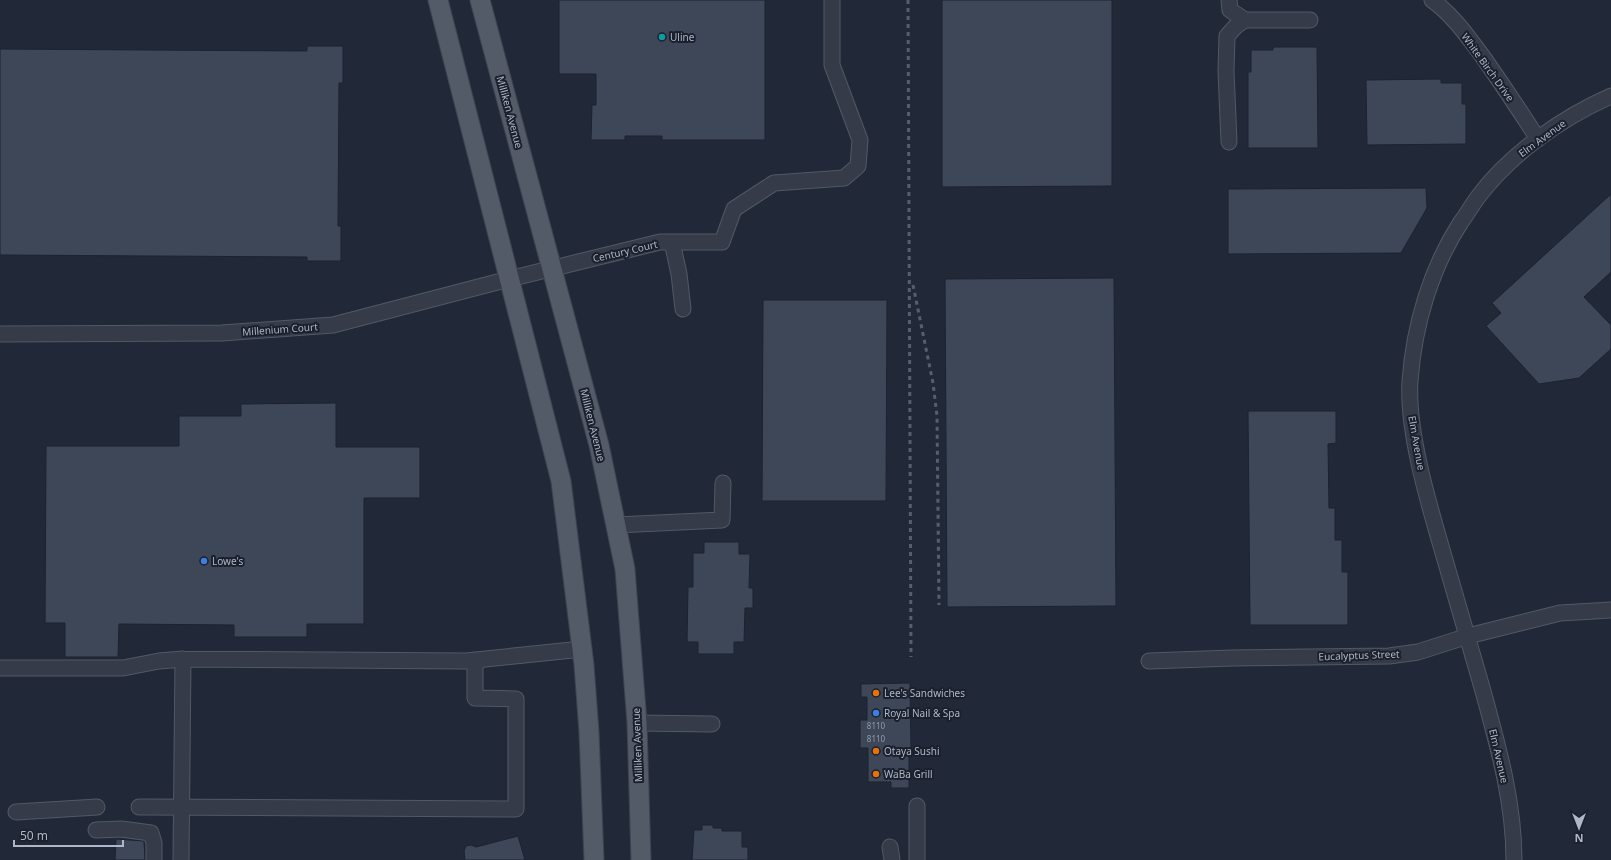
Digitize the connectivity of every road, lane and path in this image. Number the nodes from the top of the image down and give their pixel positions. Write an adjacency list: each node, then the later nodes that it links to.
1 (438, 0): 13 (main road)
2 (480, 0): 12 (main road, Milliken Avenue)
3 (832, 0): 11 (street, Century Court)
4 (1229, 0): 6 (street)
5 (1432, 0): 9 (street, White Birch Drive)
6 (1245, 20): 7 (street); 10 (street)
7 (1310, 20)
8 (1611, 96): 9 (street, Elm Avenue)
9 (1538, 139): 19 (street, Elm Avenue)
10 (1229, 142)
11 (672, 242): 12 (street, Century Court); 14 (street)
12 (552, 268): 13 (street, Millenium Court); 17 (main road, Milliken Avenue)
13 (509, 279): 15 (street, Millenium Court); 20 (main road)
14 (683, 309)
15 (0, 334)
16 (723, 482): 17 (street)
17 (616, 525): 25 (main road, Milliken Avenue)
18 (1611, 610): 19 (street, Eucalyptus Street)
19 (1468, 636): 23 (street, Eucalyptus Street); 38 (street, Elm Avenue)
20 (582, 649): 22 (street); 35 (main road)
21 (182, 659): 22 (street); 24 (street); 30 (street)
22 (475, 660): 30 (street)
23 (1149, 661)
24 (0, 668)
25 (637, 723): 26 (street); 36 (main road, Milliken Avenue)
26 (712, 724)
27 (917, 806): 37 (street)
28 (96, 807): 31 (street)
29 (139, 808): 30 (street)
30 (181, 808): 34 (street)
31 (16, 812)
32 (96, 830): 33 (street)
33 (154, 860)
34 (181, 860)
35 (594, 860)
36 (641, 860)
37 (917, 860)
38 (1514, 860)

